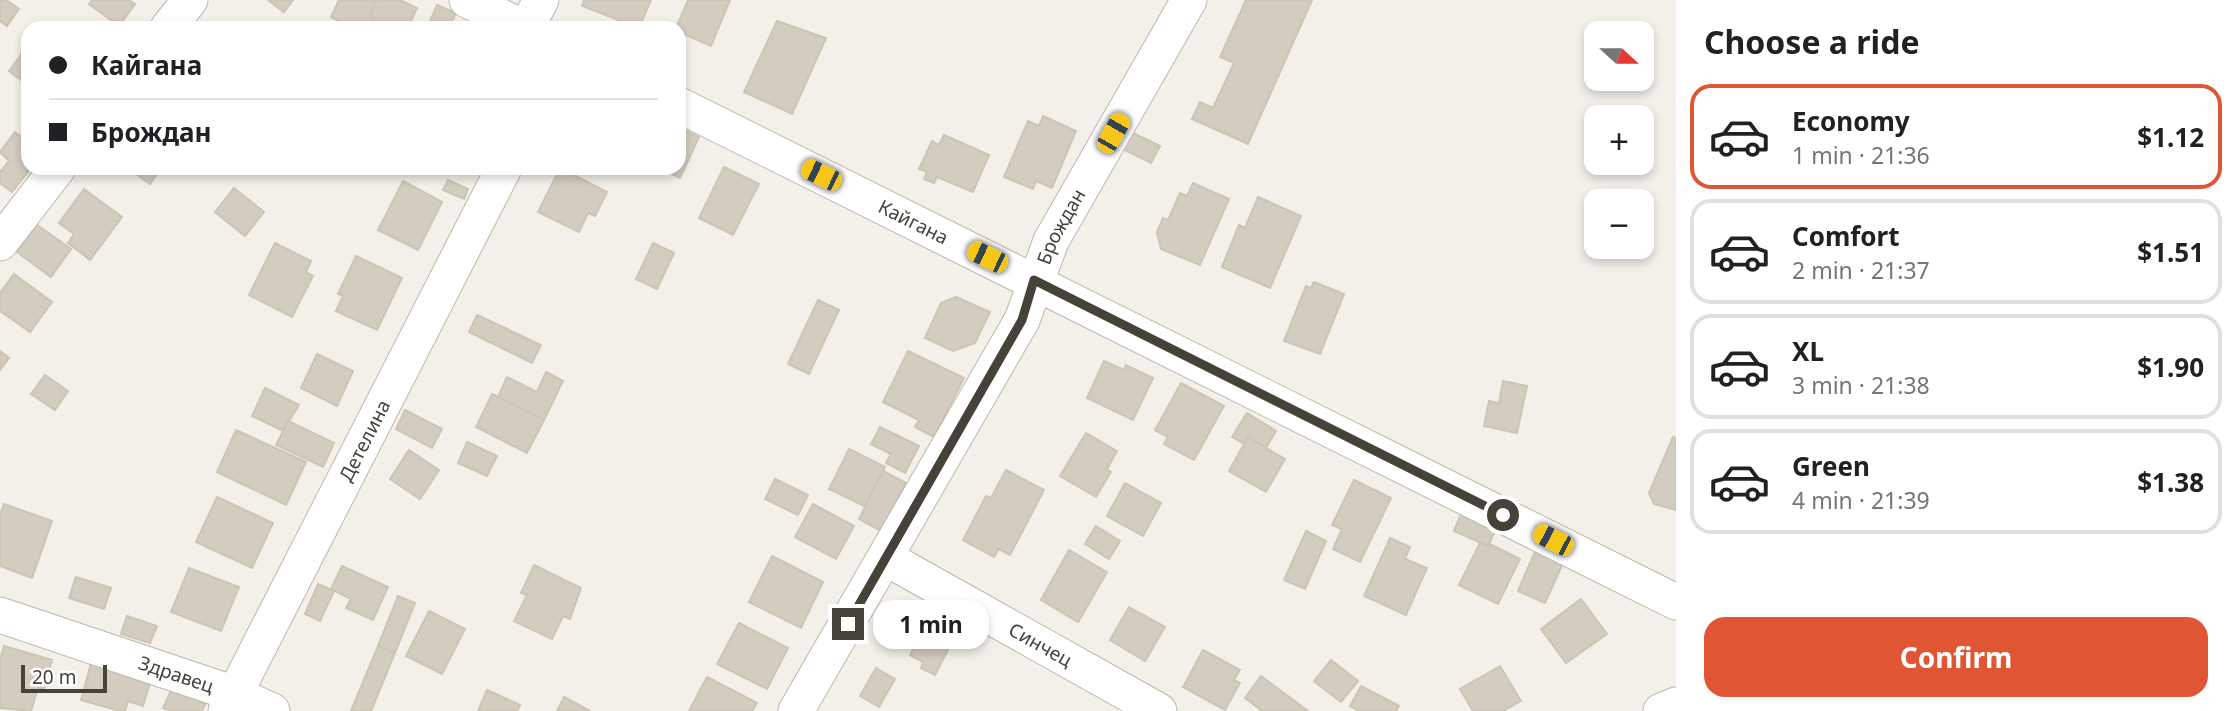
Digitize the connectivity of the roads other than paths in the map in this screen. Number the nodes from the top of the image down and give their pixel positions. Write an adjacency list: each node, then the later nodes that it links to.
1 (190, 0): 5 (street)
2 (467, 0): 6 (street)
3 (541, 0): 7 (street)
4 (1189, 0): 12 (street, Брождан)
5 (174, 21)
6 (510, 21)
7 (529, 21)
8 (686, 108): 12 (street, Кайгана)
9 (53, 175): 11 (street)
10 (500, 175): 16 (street, Детелина)
11 (0, 243)
12 (1034, 280): 13 (street, Брождан); 14 (street, Кайгана)
13 (886, 558): 19 (street, Брождан); 20 (street, Синчец)
14 (1676, 602)
15 (0, 615): 16 (street, Здравец)
16 (231, 703): 18 (street, Здравец)
17 (1676, 705): 21 (street)
18 (272, 711)
19 (796, 711)
20 (1159, 711)
21 (1661, 711)

